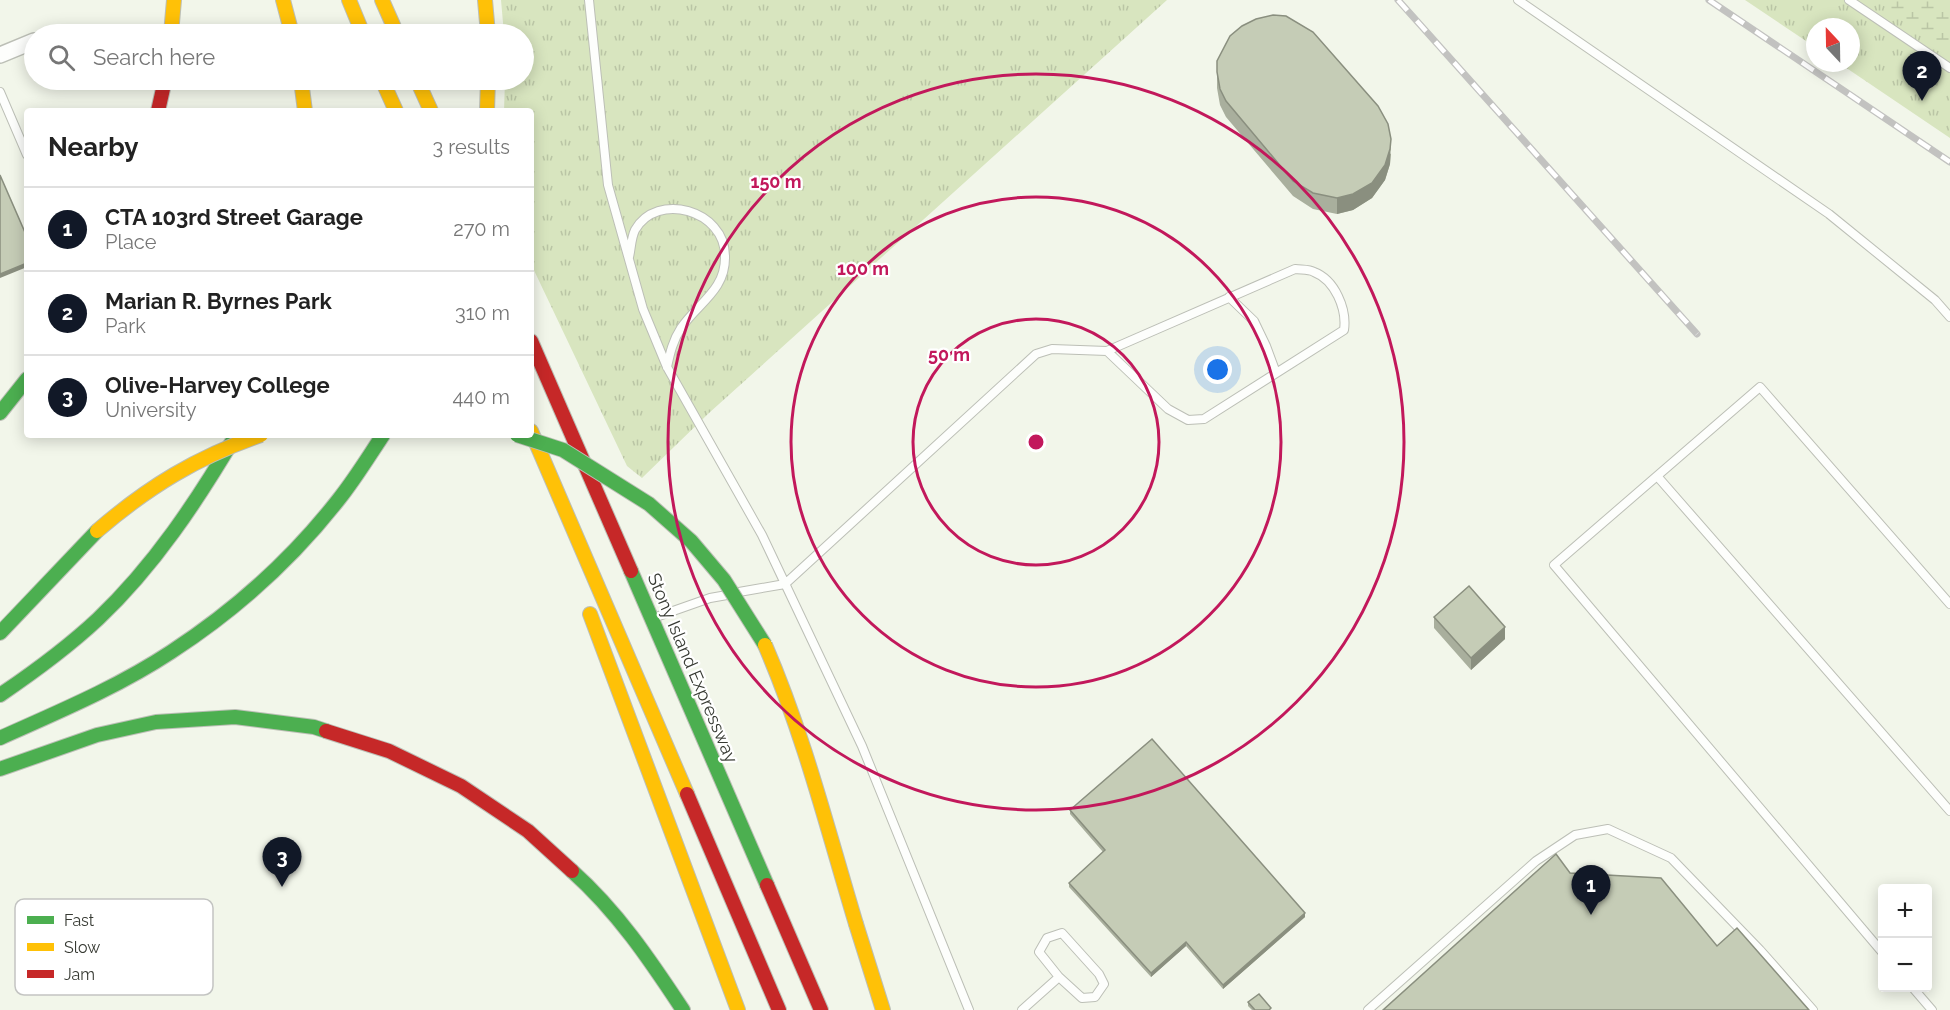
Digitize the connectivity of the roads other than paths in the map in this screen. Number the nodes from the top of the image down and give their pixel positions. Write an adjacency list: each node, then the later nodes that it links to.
1 (174, 0): 9 (main road)
2 (283, 0): 10 (main road)
3 (349, 0): 11 (main road)
4 (382, 0): 12 (main road)
5 (485, 0): 13 (main road)
6 (589, 0): 29 (lane)
7 (1518, 0): 31 (lane)
8 (1849, 0): 16 (lane)
9 (172, 24)
10 (289, 24)
11 (359, 24)
12 (393, 24)
13 (487, 24)
14 (24, 45): 15 (street)
15 (0, 56)
16 (1950, 68)
17 (163, 90): 23 (main road)
18 (302, 90): 24 (main road)
19 (387, 90): 25 (main road)
20 (422, 90): 26 (main road)
21 (487, 90): 27 (main road)
22 (0, 92): 28 (lane)
23 (159, 108)
24 (304, 108)
25 (395, 108)
26 (430, 108)
27 (486, 108)
28 (24, 148)
29 (628, 259): 34 (lane); 34 (lane)
30 (1229, 297): 33 (lane); 35 (lane); 35 (lane)
31 (1950, 317)
32 (534, 348): 47 (main road, Stony Island Expressway)
33 (1107, 351): 35 (lane); 45 (lane)
34 (667, 367): 45 (lane)
35 (1276, 373)
36 (24, 383): 37 (main road)
37 (0, 413)
38 (234, 438): 49 (main road)
39 (253, 438): 48 (main road, bridge)
40 (381, 438): 50 (main road)
41 (527, 438): 62 (main road, bridge)
42 (534, 438): 44 (main road)
43 (1657, 476): 46 (lane); 52 (lane); 55 (lane)
44 (580, 547): 59 (main road); 60 (main road)
45 (785, 584): 47 (lane); 63 (lane)
46 (1950, 604)
47 (651, 618): 53 (main road, Stony Island Expressway)
48 (0, 633)
49 (0, 695)
50 (0, 738)
51 (0, 769): 58 (main road)
52 (1950, 811)
53 (741, 826): 54 (main road); 61 (main road, Stony Island Expressway)
54 (780, 881)
55 (1878, 947)
56 (1059, 977): 56 (lane); 64 (lane)
57 (1917, 992): 67 (lane)
58 (683, 1010)
59 (738, 1010)
60 (779, 1010)
61 (821, 1010)
62 (883, 1010)
63 (969, 1010)
64 (1022, 1010)
65 (1368, 1010): 66 (lane)
66 (1813, 1010)
67 (1932, 1010)

